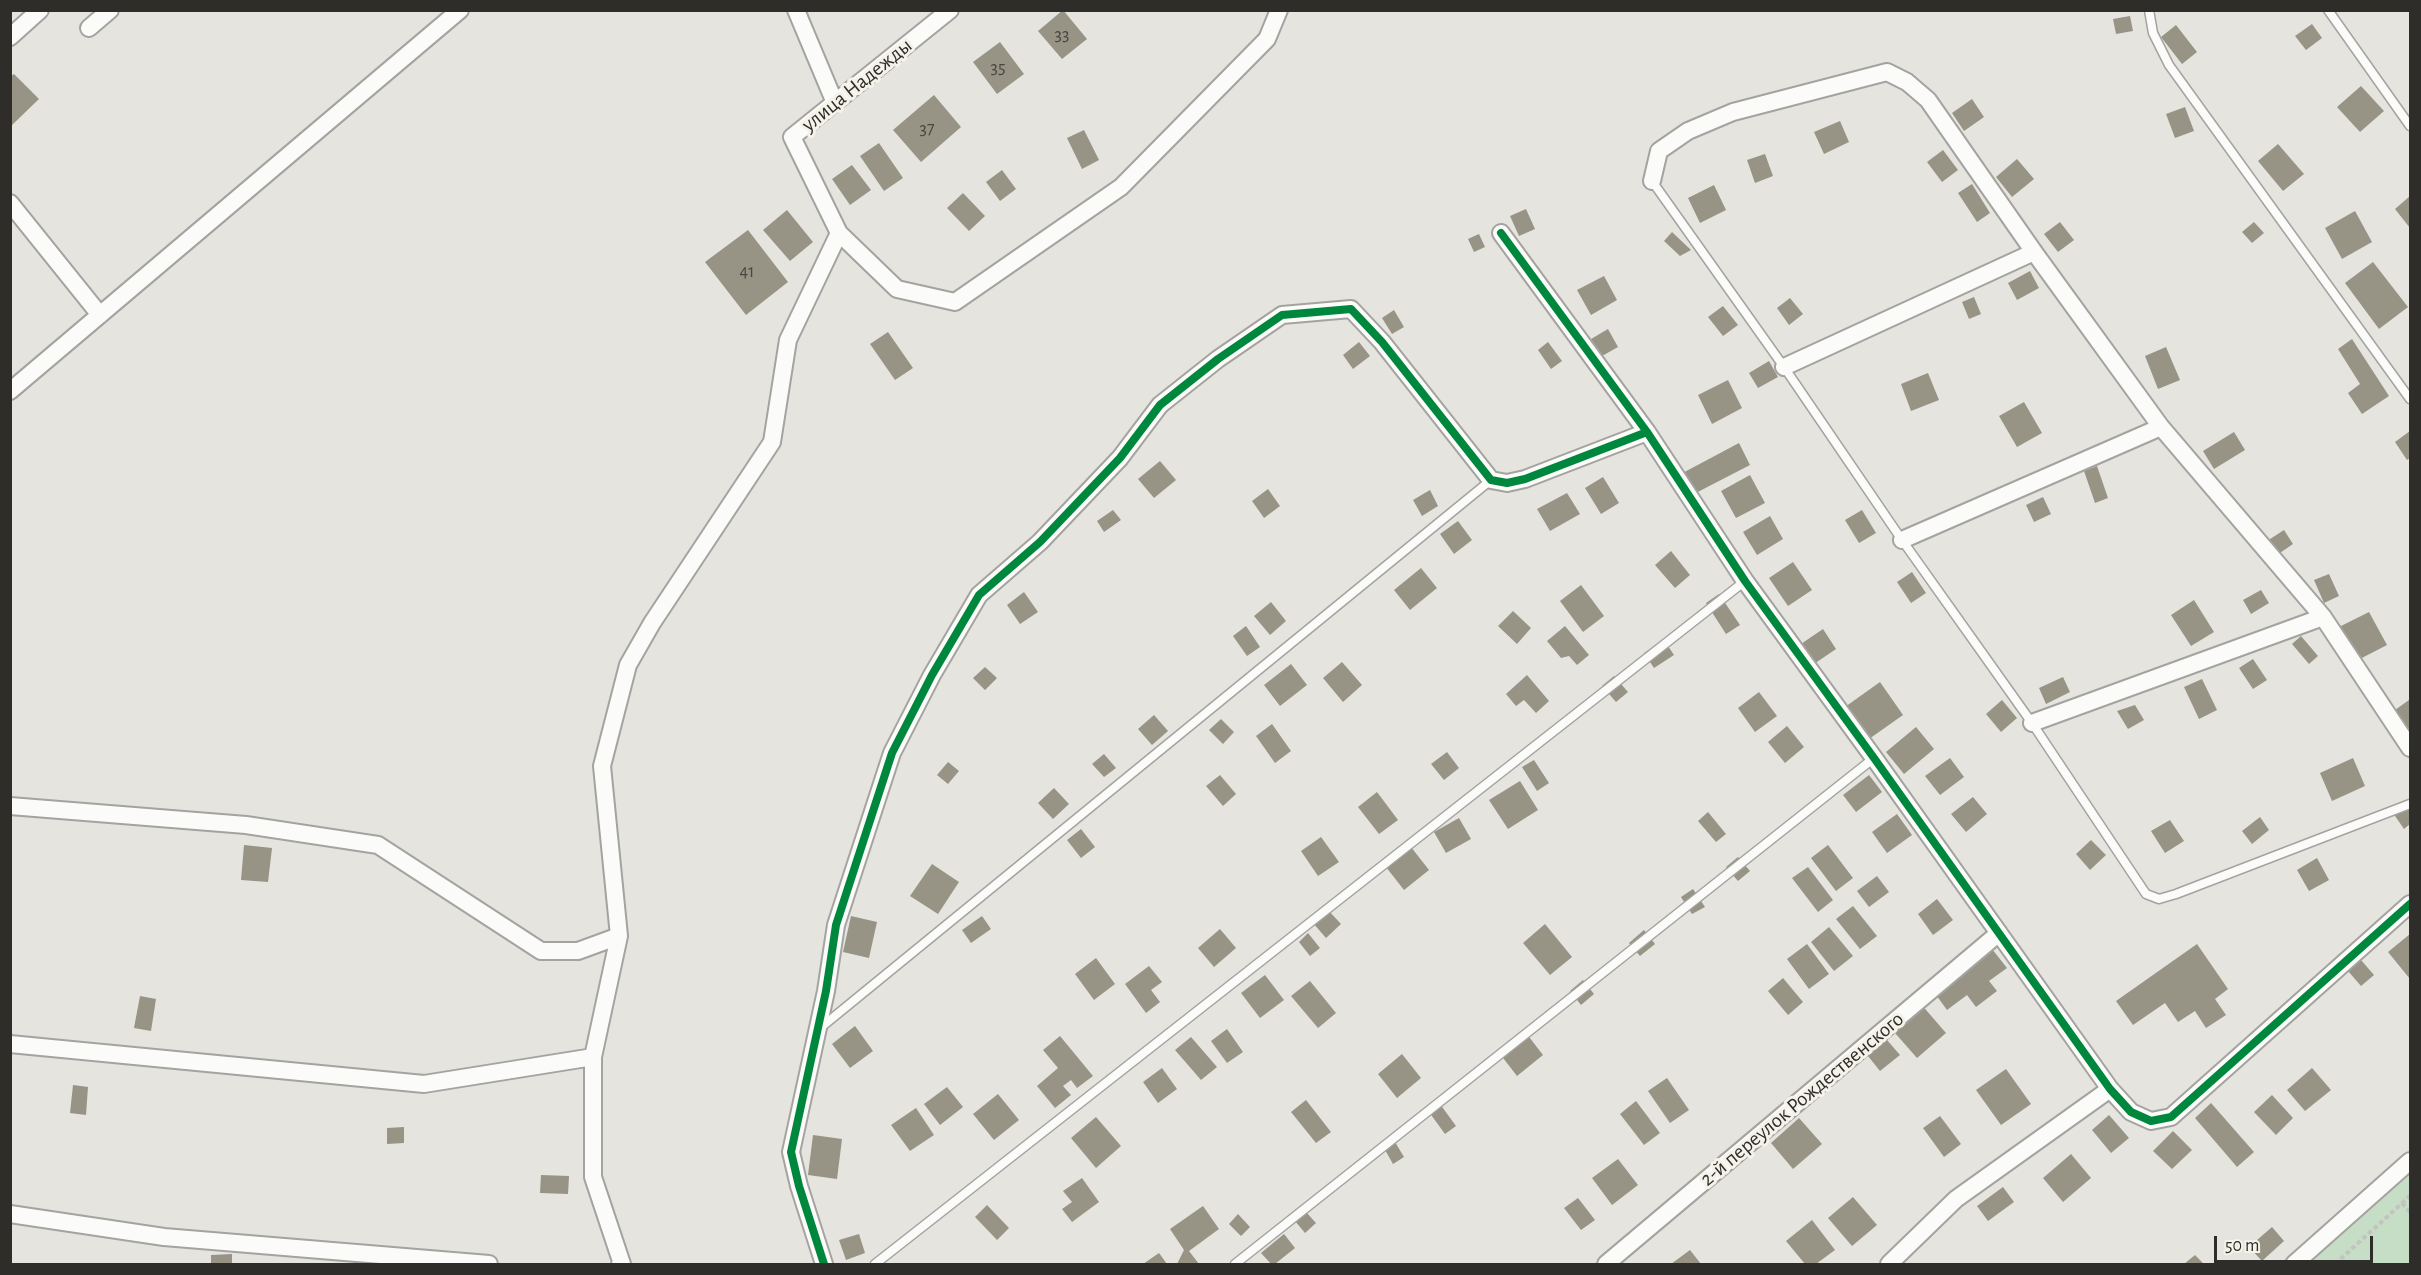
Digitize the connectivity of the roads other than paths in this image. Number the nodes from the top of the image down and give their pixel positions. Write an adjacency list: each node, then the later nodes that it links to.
1 (40, 10): 10 (street)
2 (110, 10): 9 (street)
3 (460, 10): 18 (street)
4 (796, 10): 11 (street)
5 (950, 10): 11 (street, улица Надежды)
6 (1279, 10): 15 (street)
7 (2149, 10): 21 (lane)
8 (2328, 10): 12 (lane)
9 (89, 28)
10 (10, 37)
11 (835, 103): 15 (street, улица Надежды)
12 (2410, 126)
13 (1652, 181): 17 (street); 19 (lane)
14 (10, 203): 18 (street)
15 (839, 233): 35 (street)
16 (1501, 233): 23 (street)
17 (2034, 252): 19 (street); 22 (street)
18 (100, 315): 20 (street)
19 (1785, 367): 25 (lane)
20 (10, 391)
21 (2410, 399)
22 (2161, 427): 25 (street); 27 (street)
23 (1647, 432): 24 (street); 26 (street)
24 (1491, 480): 36 (lane); 36 (street)
25 (1902, 540): 28 (lane)
26 (1745, 581): 30 (street); 45 (lane)
27 (2323, 617): 28 (street); 29 (street)
28 (2032, 723): 31 (lane)
29 (2410, 748)
30 (1874, 758): 34 (street); 46 (lane)
31 (2410, 804)
32 (10, 806): 35 (street)
33 (2410, 904): 39 (street)
34 (1999, 933): 39 (street); 47 (street, 2-й переулок Рождественского)
35 (619, 936): 38 (street)
36 (816, 1031): 44 (street)
37 (10, 1044): 38 (street)
38 (593, 1057): 43 (street)
39 (2110, 1089): 48 (street)
40 (2410, 1161): 49 (street)
41 (10, 1214): 42 (street)
42 (489, 1264)
43 (620, 1264)
44 (824, 1264)
45 (874, 1264)
46 (1235, 1264)
47 (1606, 1264)
48 (1889, 1264)
49 (2294, 1264)

